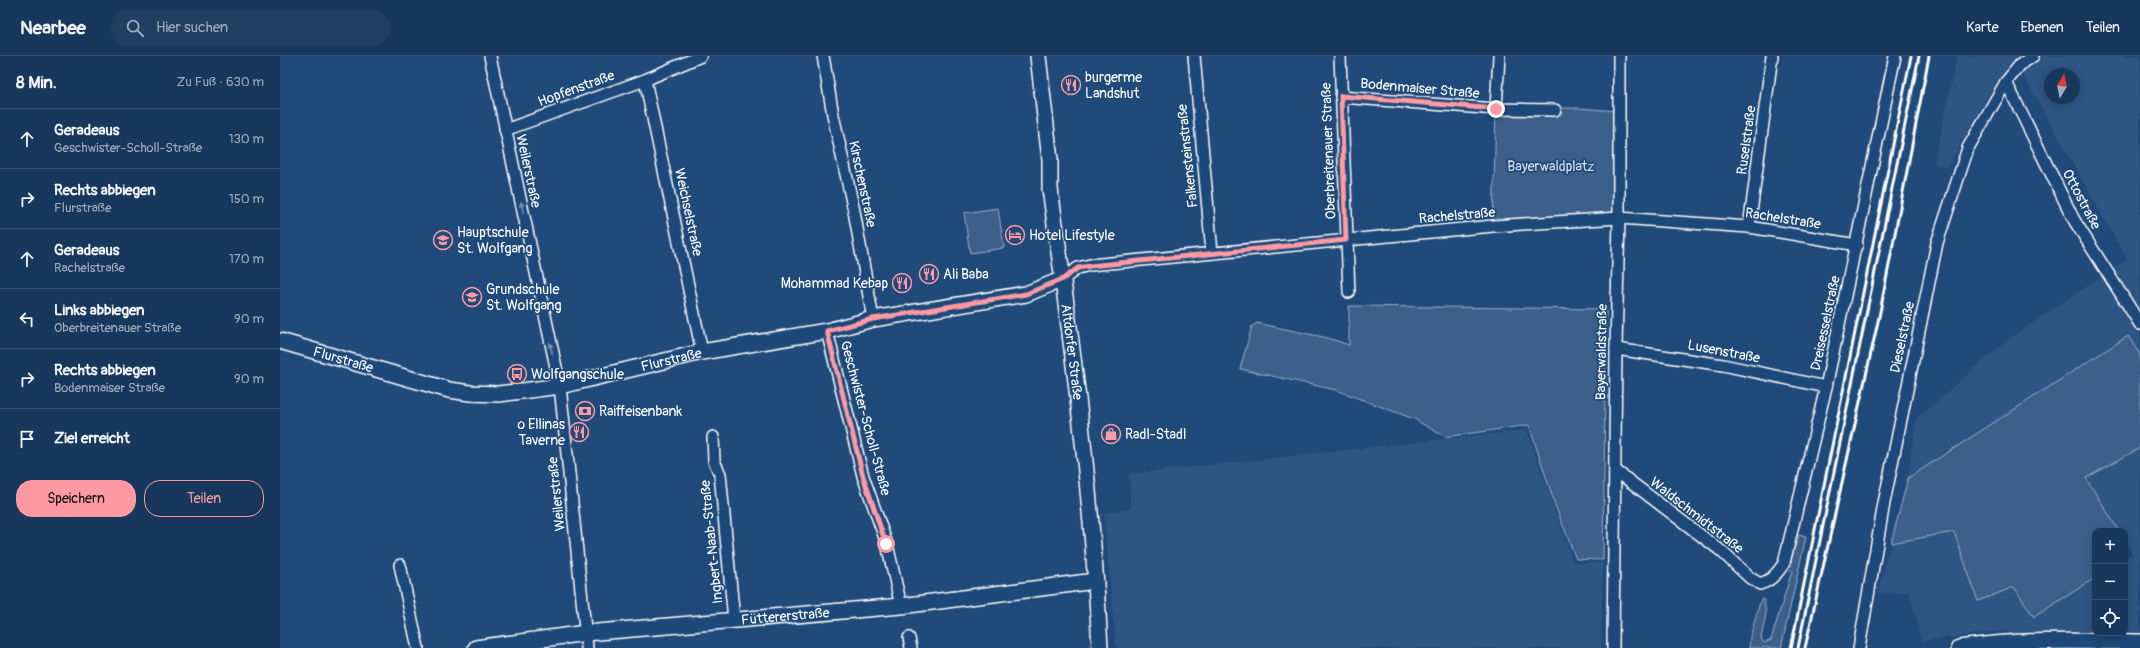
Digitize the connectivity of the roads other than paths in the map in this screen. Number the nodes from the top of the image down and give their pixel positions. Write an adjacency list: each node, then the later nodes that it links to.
1 (490, 56): 17 (street, Weilerstraße)
2 (701, 56): 12 (street, Hopfenstraße)
3 (823, 56): 25 (street, Kirschenstraße)
4 (1038, 56): 23 (street, Altdorfer Straße)
5 (1194, 56): 22 (street, Falkensteinstraße)
6 (1340, 56): 14 (street, Oberbreitenauer Straße)
7 (1499, 56): 15 (street, Bodenmaiser Straße)
8 (1619, 56): 18 (street, Bayerwaldstraße)
9 (1772, 56): 19 (street, Ruselstraße)
10 (1895, 56): 21 (street, Dreisesselstraße)
11 (2033, 56): 13 (street, Dieselstraße)
12 (645, 80): 17 (street, Hopfenstraße); 30 (street, Weichselstraße)
13 (2006, 82): 26 (street, Ottostraße); 46 (street, Dieselstraße)
14 (1341, 96): 15 (street, Bodenmaiser Straße); 20 (street, Oberbreitenauer Straße)
15 (1496, 109): 16 (street, Bodenmaiser Straße)
16 (1555, 110)
17 (505, 130): 31 (street, Weilerstraße, one-way to 17)
18 (1620, 218): 19 (street, Rachelstraße); 20 (street, Rachelstraße); 29 (street, Bayerwaldstraße)
19 (1749, 227): 21 (street, Rachelstraße)
20 (1346, 240): 22 (street, Rachelstraße); 24 (street, Oberbreitenauer Straße)
21 (1857, 245): 32 (street, Dreisesselstraße)
22 (1212, 253): 23 (street, Rachelstraße)
23 (1063, 279): 25 (street, Flurstraße); 36 (street, Altdorfer Straße)
24 (1350, 292)
25 (873, 319): 27 (street, Flurstraße)
26 (2140, 324)
27 (827, 331): 30 (street, Flurstraße); 38 (street, Geschwister-Scholl-Straße)
28 (280, 342): 31 (street, Flurstraße)
29 (1616, 349): 32 (street, Lusenstraße); 34 (street, Bayerwaldstraße)
30 (702, 352): 31 (street, Flurstraße)
31 (560, 386): 40 (street, Weilerstraße)
32 (1826, 387): 37 (street, Dreisesselstraße)
33 (713, 437): 39 (street, Ingbert-Naab-Straße)
34 (1615, 470): 37 (street, Waldschmidtstraße); 45 (street, Bayerwaldstraße)
35 (400, 565): 42 (street)
36 (1095, 581): 38 (street, Füttererstraße); 44 (street, Altdorfer Straße)
37 (1760, 584)
38 (901, 606): 39 (street, Füttererstraße)
39 (734, 620): 40 (street, Füttererstraße)
40 (587, 641): 43 (street, Füttererstraße)
41 (2140, 642): 47 (street)
42 (418, 648)
43 (476, 648)
44 (1100, 648)
45 (1613, 648)
46 (1859, 648)
47 (1959, 648)

